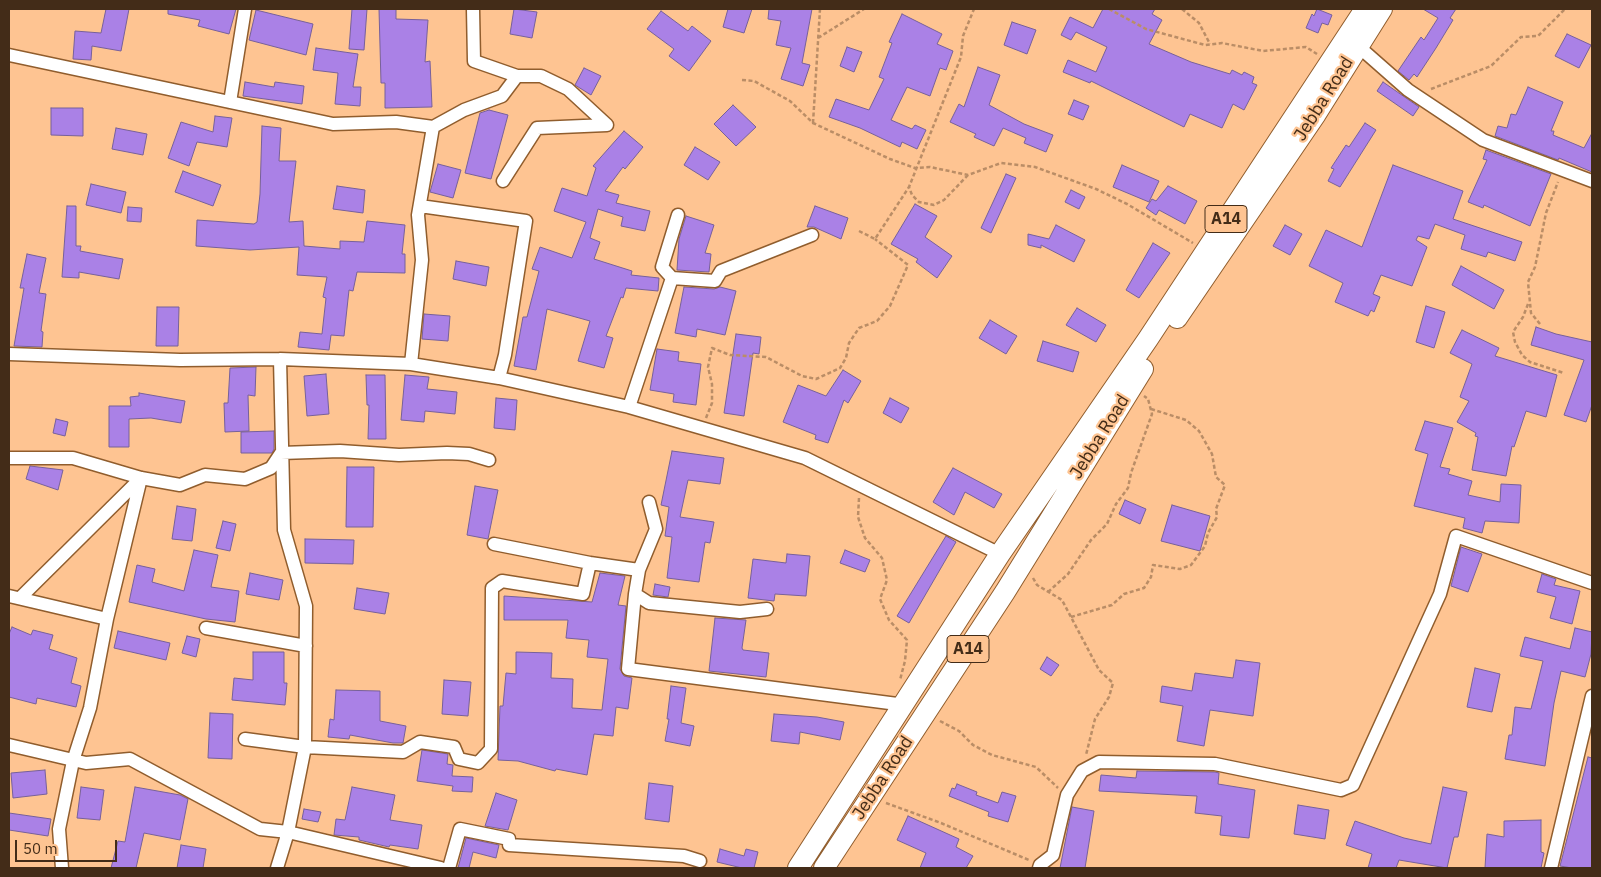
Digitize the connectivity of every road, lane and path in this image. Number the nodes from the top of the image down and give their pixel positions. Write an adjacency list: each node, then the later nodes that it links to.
1 (245, 9): 19 (street)
2 (473, 9): 16 (street)
3 (820, 9): 11 (path)
4 (864, 9): 11 (path)
5 (974, 9): 22 (path)
6 (1109, 9): 12 (path)
7 (1182, 9): 12 (path)
8 (1365, 9): 15 (highway, Jebba Road / A14)
9 (1382, 9): 13 (highway, Jebba Road / A14)
10 (1564, 9): 18 (path)
11 (818, 38): 20 (path)
12 (1211, 44): 15 (path)
13 (1358, 46): 18 (street); 42 (highway, Jebba Road / A14)
14 (9, 55): 19 (street)
15 (1330, 61): 33 (highway, Jebba Road / A14)
16 (517, 76): 21 (street); 26 (street)
17 (742, 80): 20 (path)
18 (1413, 93): 23 (street)
19 (230, 102): 21 (street)
20 (813, 123): 22 (path)
21 (432, 127): 28 (street)
22 (915, 168): 24 (path); 27 (path)
23 (1562, 169): 25 (street); 35 (path)
24 (968, 175): 27 (path); 33 (path)
25 (1592, 180)
26 (503, 181)
27 (909, 187): 32 (path)
28 (420, 206): 39 (street); 41 (street)
29 (678, 215): 34 (street)
30 (859, 231): 32 (path)
31 (812, 236): 34 (street)
32 (875, 239): 45 (path)
33 (1205, 250): 53 (highway, Jebba Road / A14)
34 (672, 278): 43 (street)
35 (1529, 303): 36 (path); 40 (path)
36 (1540, 324)
37 (9, 354): 38 (street)
38 (280, 359): 39 (street); 46 (street)
39 (411, 364): 41 (street)
40 (1564, 373)
41 (499, 378): 43 (street)
42 (1133, 384): 44 (path); 54 (highway, Jebba Road / A14)
43 (629, 407): 45 (street)
44 (1150, 408): 59 (path); 63 (path)
45 (701, 428): 50 (street)
46 (281, 453): 48 (street); 49 (street); 66 (street)
47 (9, 458): 49 (street)
48 (489, 460)
49 (141, 478): 61 (street); 64 (street)
50 (863, 486): 53 (street); 68 (path)
51 (649, 502): 56 (street)
52 (494, 544): 55 (street)
53 (1000, 554): 68 (highway, Jebba Road)
54 (1023, 560): 59 (path); 69 (highway, Jebba Road / A14)
55 (590, 563): 56 (street); 72 (street)
56 (639, 570): 60 (street)
57 (1592, 571): 58 (street)
58 (1586, 580): 74 (street)
59 (1048, 592): 63 (path)
60 (635, 594): 62 (street); 68 (street)
61 (14, 597): 64 (street)
62 (767, 609)
63 (1070, 618): 74 (path)
64 (107, 619): 73 (street)
65 (206, 628): 66 (street)
66 (306, 646): 72 (street)
67 (1592, 696): 86 (street)
68 (897, 703): 84 (highway, Jebba Road)
69 (924, 716): 75 (highway, Jebba Road / A14); 76 (path)
70 (245, 739): 72 (street)
71 (9, 745): 73 (street)
72 (304, 747): 77 (street)
73 (73, 761): 77 (street); 80 (street)
74 (1082, 771): 76 (street)
75 (875, 791): 79 (path); 85 (highway, Jebba Road / A14)
76 (1067, 795): 79 (street)
77 (288, 832): 81 (street); 82 (street)
78 (700, 861): 83 (street)
79 (1039, 866)
80 (62, 868)
81 (277, 868)
82 (441, 868)
83 (449, 868)
84 (798, 868)
85 (824, 868)
86 (1551, 868)

